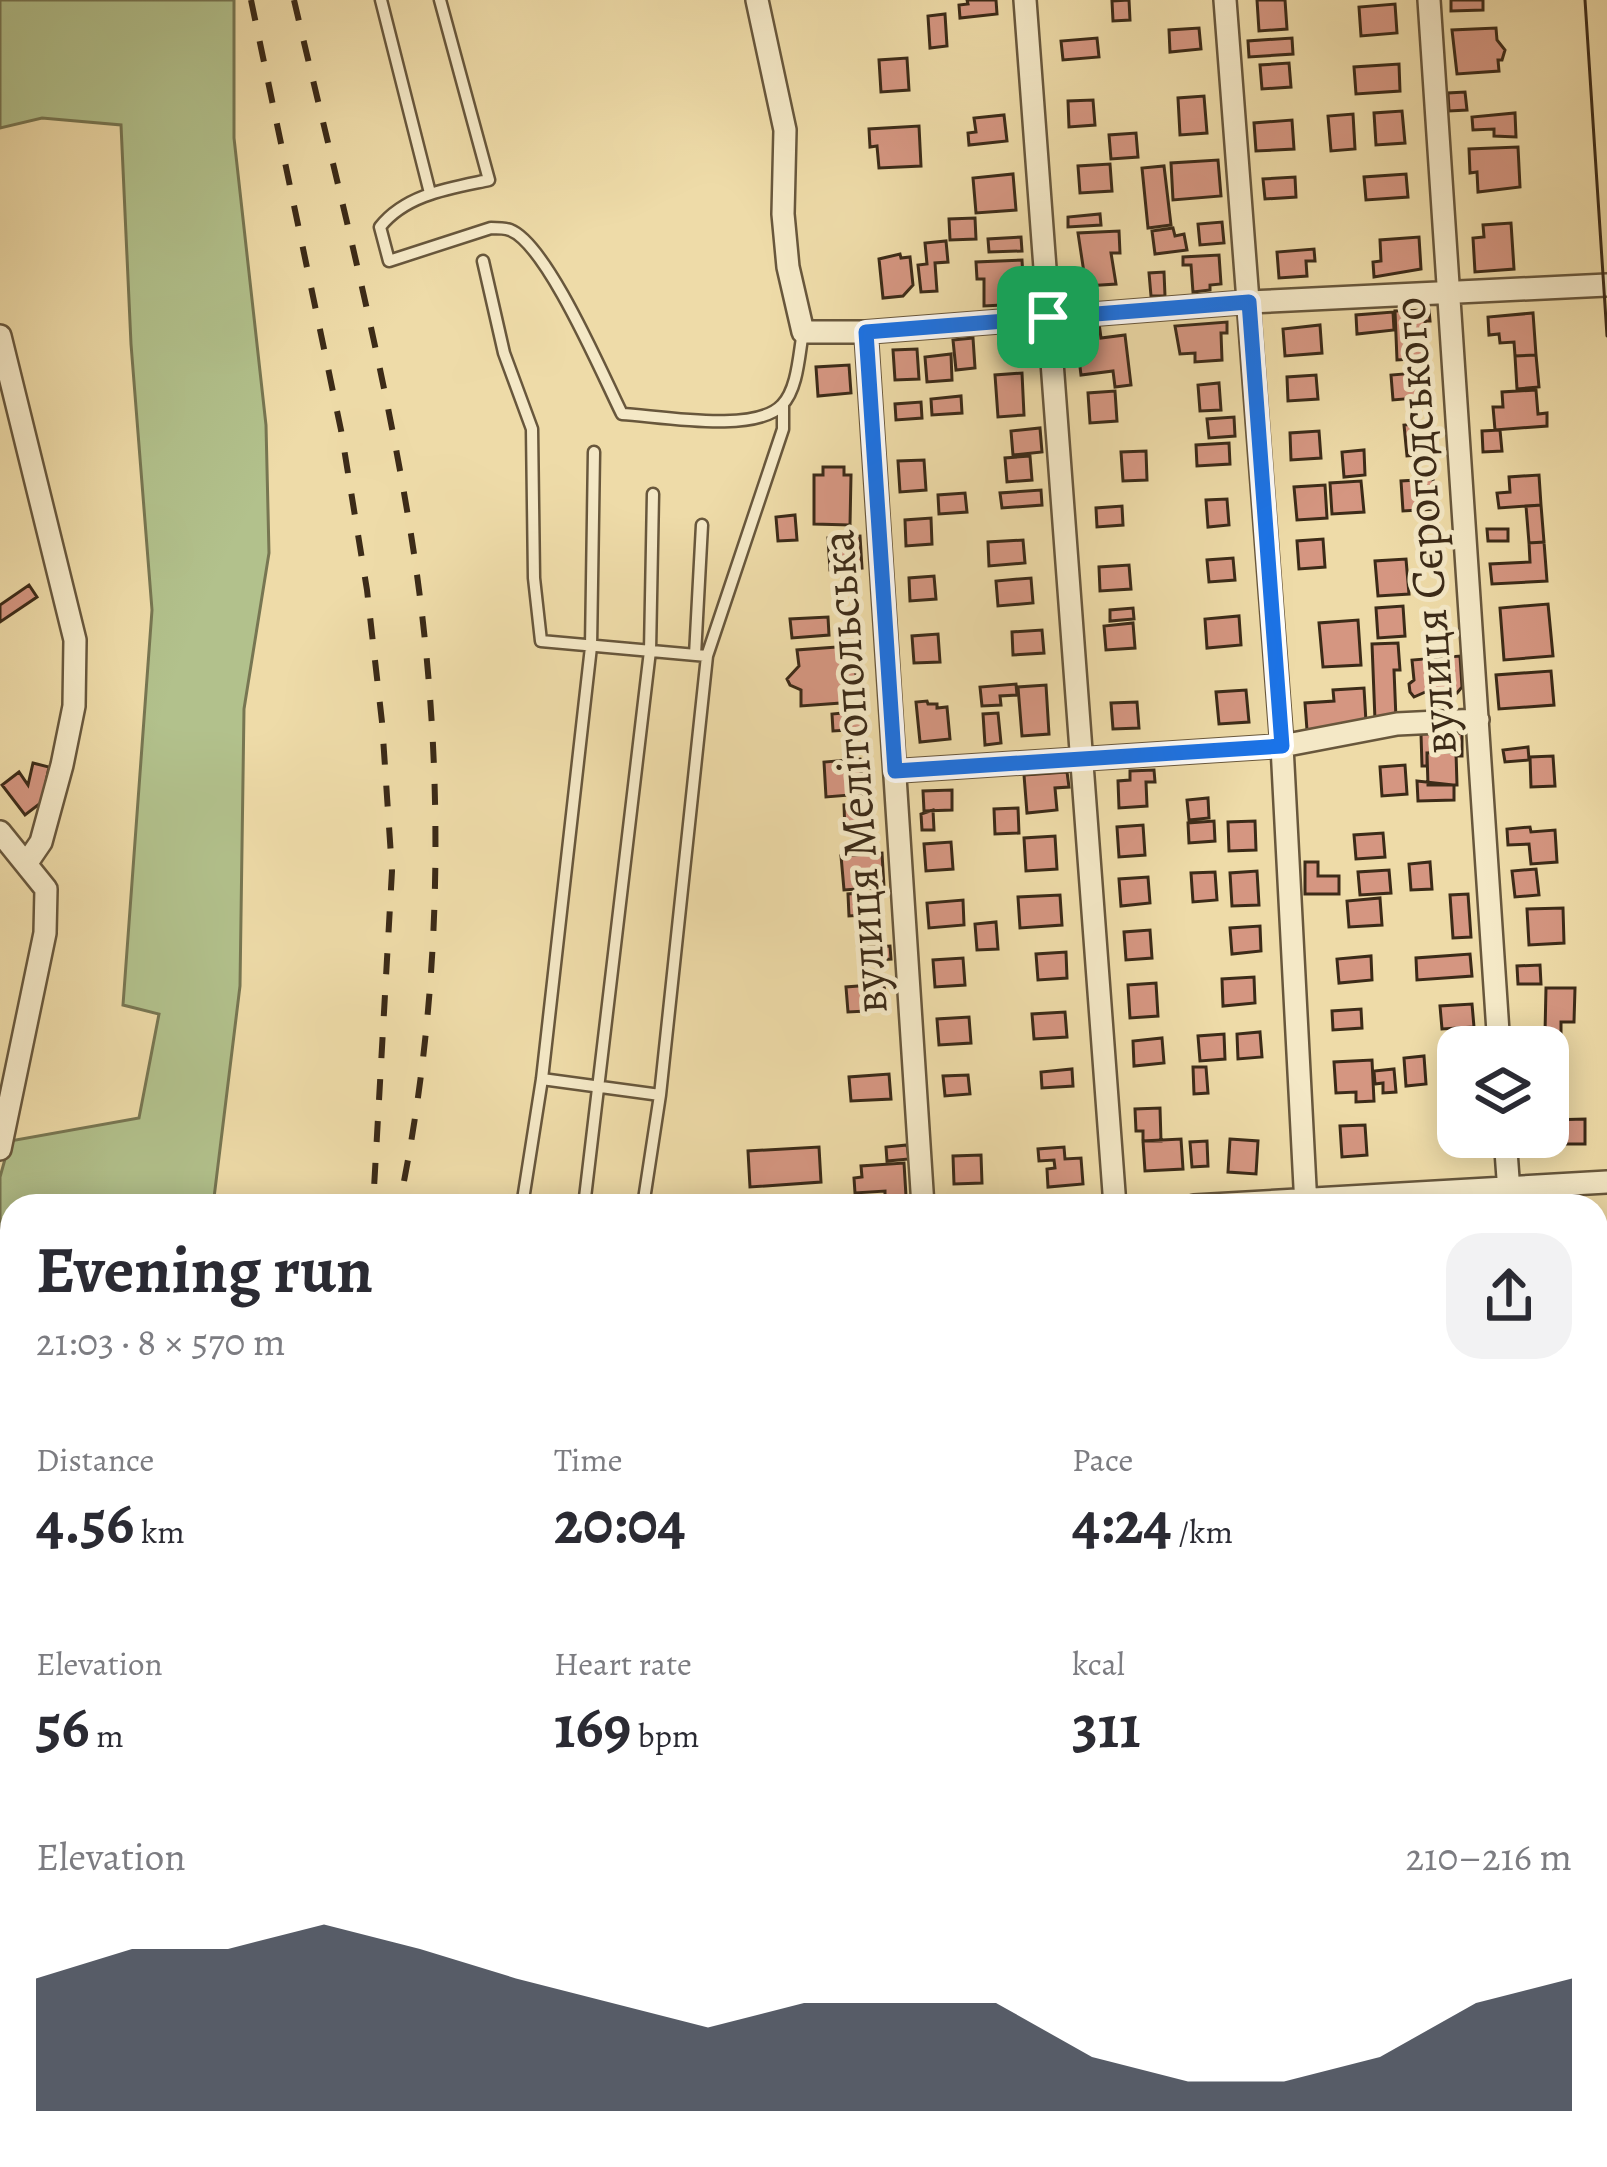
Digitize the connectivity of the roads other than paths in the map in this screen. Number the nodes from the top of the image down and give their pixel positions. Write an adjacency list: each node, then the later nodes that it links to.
1 (381, 0): 7 (lane)
2 (440, 0): 7 (lane)
3 (757, 0): 13 (street)
4 (1025, 0): 12 (street)
5 (1225, 0): 11 (street)
6 (1429, 0): 10 (street, вулиця Сєрогодського)
7 (430, 193): 16 (lane)
8 (483, 261): 20 (lane)
9 (1607, 285): 10 (street)
10 (1450, 293): 11 (street); 23 (street, вулиця Сєрогодського)
11 (1249, 302): 12 (street); 24 (street)
12 (1048, 317): 14 (street); 25 (street)
13 (802, 332): 14 (street); 16 (lane)
14 (866, 332): 26 (street, вулиця Мелітопольська)
15 (0, 336): 28 (street)
16 (783, 405): 22 (lane)
17 (594, 452): 20 (lane)
18 (653, 494): 21 (lane)
19 (702, 525): 22 (lane)
20 (591, 647): 21 (lane); 30 (lane)
21 (650, 651): 22 (lane); 31 (lane)
22 (701, 656): 32 (lane)
23 (1478, 721): 24 (street); 29 (street, вулиця Сєрогодського)
24 (1282, 746): 25 (street); 41 (street)
25 (1080, 758): 26 (street); 40 (street)
26 (895, 771): 39 (street, вулиця Мелітопольська)
27 (0, 832): 28 (street)
28 (26, 864): 33 (street)
29 (1498, 1026)
30 (542, 1079): 31 (lane); 36 (lane)
31 (602, 1089): 32 (lane); 37 (lane)
32 (660, 1095): 38 (lane)
33 (0, 1149)
34 (1506, 1158): 42 (street)
35 (1607, 1182): 43 (street)
36 (524, 1194)
37 (586, 1194)
38 (645, 1194)
39 (922, 1194)
40 (1114, 1194)
41 (1306, 1194)
42 (1509, 1194)
43 (1529, 1194)

